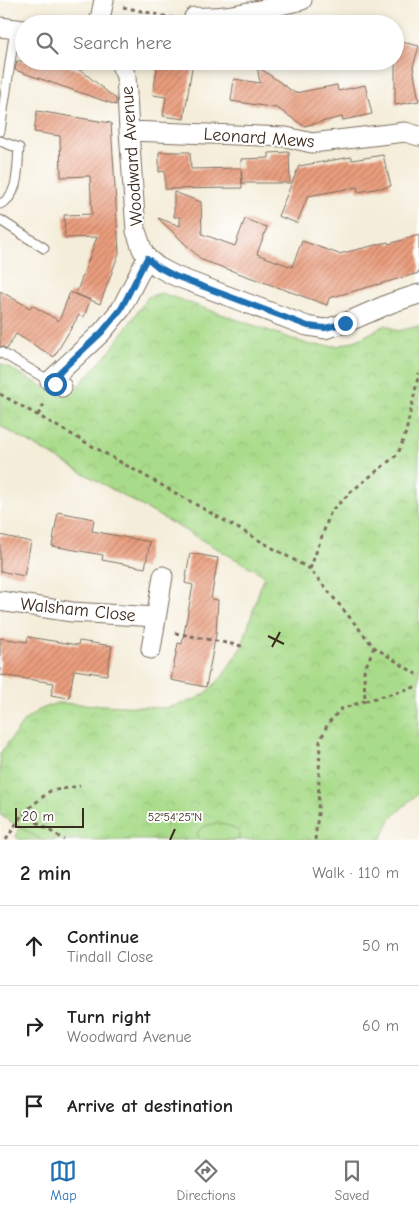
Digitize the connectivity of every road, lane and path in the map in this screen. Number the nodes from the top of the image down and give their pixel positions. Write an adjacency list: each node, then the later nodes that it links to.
1 (302, 0): 5 (street)
2 (103, 1): 3 (street); 4 (path)
3 (101, 15)
4 (160, 15)
5 (232, 15)
6 (13, 29): 8 (lane)
7 (123, 70): 9 (street, Woodward Avenue)
8 (0, 131)
9 (128, 131): 10 (street, Leonard Mews); 15 (street, Woodward Avenue)
10 (419, 136)
11 (0, 141): 12 (lane)
12 (0, 204)
13 (0, 220): 14 (lane)
14 (44, 248)
15 (147, 258): 16 (street); 19 (street)
16 (419, 294)
17 (0, 352): 19 (lane)
18 (419, 373): 21 (path)
19 (56, 384)
20 (0, 394): 21 (path)
21 (310, 569): 26 (path)
22 (163, 576): 24 (street, Walsham Close)
23 (0, 602): 24 (street, Walsham Close)
24 (155, 623): 25 (path); 27 (street, Walsham Close)
25 (242, 646)
26 (374, 647): 28 (path); 30 (path)
27 (151, 649)
28 (419, 676)
29 (419, 686): 30 (path)
30 (364, 701): 35 (path)
31 (80, 786): 32 (path)
32 (23, 813): 33 (path); 34 (path)
33 (6, 840)
34 (64, 840)
35 (315, 840)

